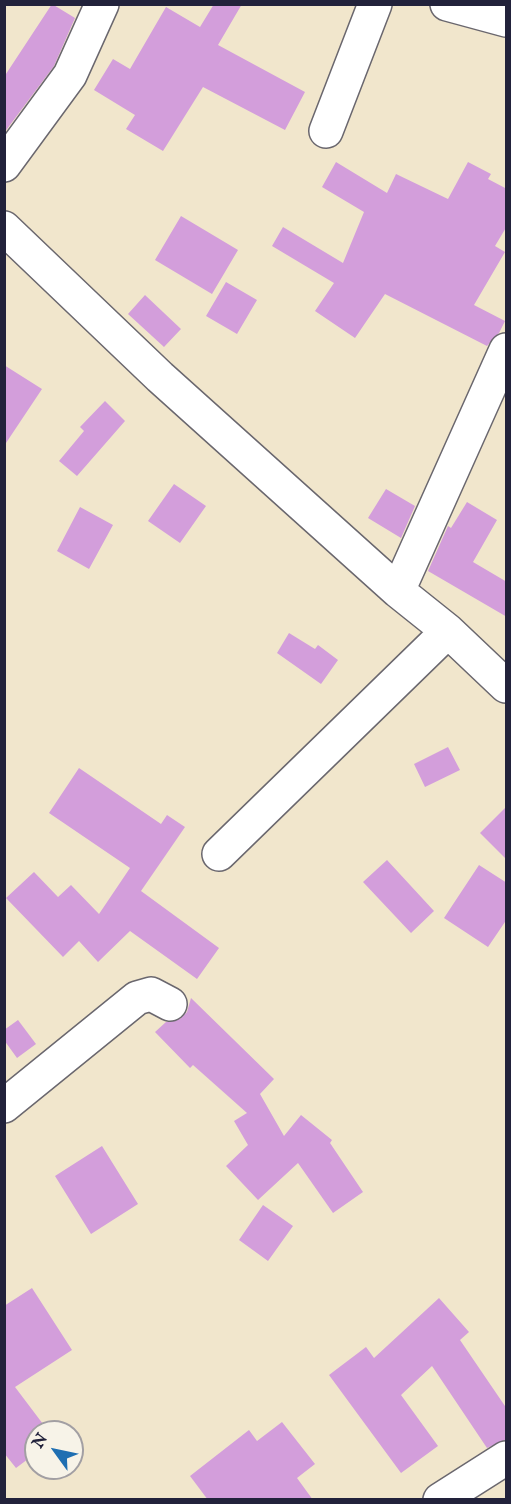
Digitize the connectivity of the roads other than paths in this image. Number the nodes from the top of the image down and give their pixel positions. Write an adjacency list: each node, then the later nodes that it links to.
1 (102, 4): 6 (street)
2 (375, 4): 5 (street)
3 (447, 4): 4 (street)
4 (507, 20)
5 (326, 131)
6 (4, 165)
7 (4, 228): 9 (street)
8 (507, 350): 9 (street)
9 (398, 591): 10 (street)
10 (448, 631): 11 (street); 12 (street)
11 (503, 679)
12 (219, 854)
13 (170, 1004): 14 (street)
14 (4, 1106)
15 (507, 1458): 16 (street)
16 (440, 1500)

